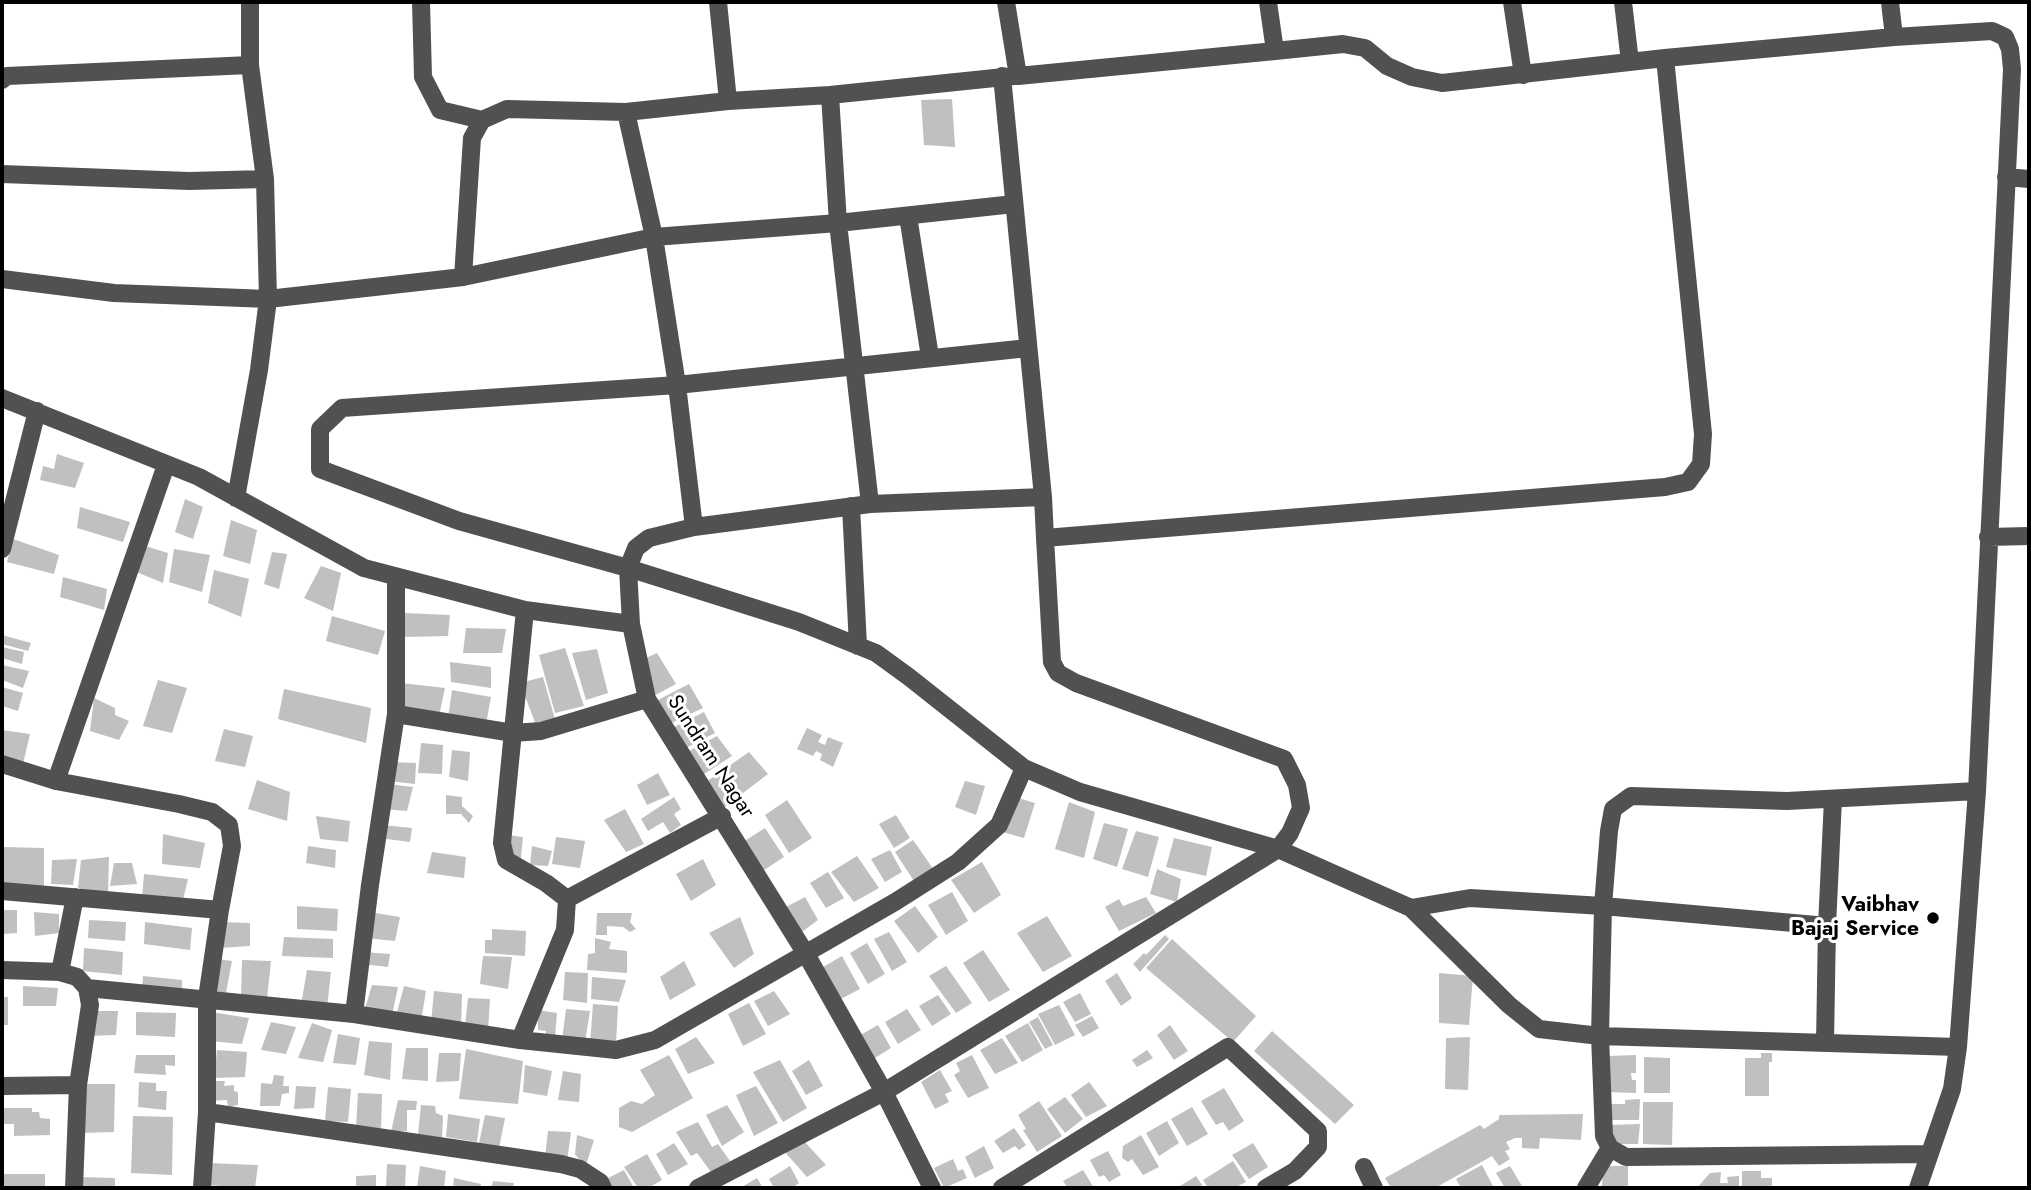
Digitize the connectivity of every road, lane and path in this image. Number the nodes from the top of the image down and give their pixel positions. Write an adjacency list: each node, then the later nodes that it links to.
1 (250, 2): 13 (street)
2 (421, 2): 20 (street)
3 (718, 2): 18 (street)
4 (1006, 2): 15 (street)
5 (1268, 2): 10 (street)
6 (1512, 2): 14 (street)
7 (1623, 2): 12 (street)
8 (1889, 2): 9 (street)
9 (1894, 37): 11 (street); 22 (street)
10 (1275, 51): 14 (street); 15 (street)
11 (1665, 58): 12 (street); 46 (street)
12 (1630, 62): 14 (street)
13 (250, 65): 16 (street); 23 (street)
14 (1523, 75)
15 (1010, 76): 17 (street); 25 (street)
16 (2, 80)
17 (830, 95): 18 (street); 27 (street)
18 (728, 102): 19 (street)
19 (626, 112): 20 (street); 28 (street)
20 (482, 120): 29 (street)
21 (2, 174): 23 (street)
22 (2006, 177): 24 (street); 45 (street)
23 (265, 179): 31 (street)
24 (2029, 179)
25 (1014, 204): 26 (street); 32 (street)
26 (908, 216): 27 (street); 33 (street)
27 (838, 223): 28 (street); 34 (street)
28 (654, 237): 29 (street); 35 (street)
29 (463, 277): 31 (street)
30 (2, 279): 31 (street)
31 (268, 299): 40 (street)
32 (1028, 348): 33 (street); 39 (street)
33 (930, 357): 34 (street)
34 (854, 365): 35 (street); 41 (street)
35 (677, 385): 43 (street); 48 (street)
36 (2, 398): 37 (street)
37 (37, 411): 38 (street); 47 (street)
38 (166, 464): 40 (street); 58 (street)
39 (1043, 496): 41 (street); 46 (street)
40 (236, 498): 49 (street)
41 (870, 504): 42 (street)
42 (851, 506): 43 (street); 52 (street)
43 (694, 527): 48 (street)
44 (2029, 536): 45 (street)
45 (1988, 537): 59 (street)
46 (1045, 538): 62 (street)
47 (2, 549)
48 (628, 568): 51 (street, Sundram Nagar); 52 (street)
49 (396, 577): 50 (street); 54 (street)
50 (525, 610): 51 (street); 55 (street)
51 (631, 624): 53 (street, Sundram Nagar)
52 (858, 646): 57 (street)
53 (647, 699): 55 (street); 61 (street, Sundram Nagar)
54 (396, 714): 55 (street); 75 (street)
55 (513, 733): 65 (street)
56 (2, 764): 58 (street)
57 (1024, 768): 62 (street); 70 (street)
58 (57, 781): 68 (street)
59 (1977, 791): 60 (street); 79 (street)
60 (1833, 799): 66 (street); 69 (street)
61 (722, 817): 65 (street); 70 (street, Sundram Nagar)
62 (1278, 849): 67 (street); 82 (street)
63 (2, 891): 64 (street)
64 (75, 897): 68 (street); 72 (street)
65 (567, 899): 77 (street)
66 (1603, 906): 67 (street); 69 (street); 76 (street)
67 (1411, 908): 76 (street)
68 (220, 911): 74 (street)
69 (1827, 926): 78 (street)
70 (806, 954): 77 (street); 82 (street, Sundram Nagar)
71 (2, 970): 72 (street)
72 (60, 972): 73 (street)
73 (87, 988): 74 (street); 80 (street)
74 (207, 998): 75 (street); 83 (street)
75 (354, 1014): 77 (street)
76 (1600, 1036): 78 (street); 84 (street)
77 (520, 1040)
78 (1825, 1043): 79 (street)
79 (1958, 1047): 85 (street)
80 (78, 1085): 81 (street); 87 (street)
81 (2, 1086)
82 (884, 1092): 90 (street); 91 (street, Sundram Nagar)
83 (207, 1112): 88 (street); 89 (street)
84 (1610, 1148): 85 (street); 95 (street)
85 (1929, 1154): 96 (street)
86 (1364, 1167): 94 (street)
87 (74, 1188)
88 (202, 1188)
89 (603, 1188)
90 (698, 1188)
91 (932, 1188)
92 (1002, 1188): 93 (street)
93 (1266, 1188)
94 (1374, 1188)
95 (1586, 1188)
96 (1918, 1188)

